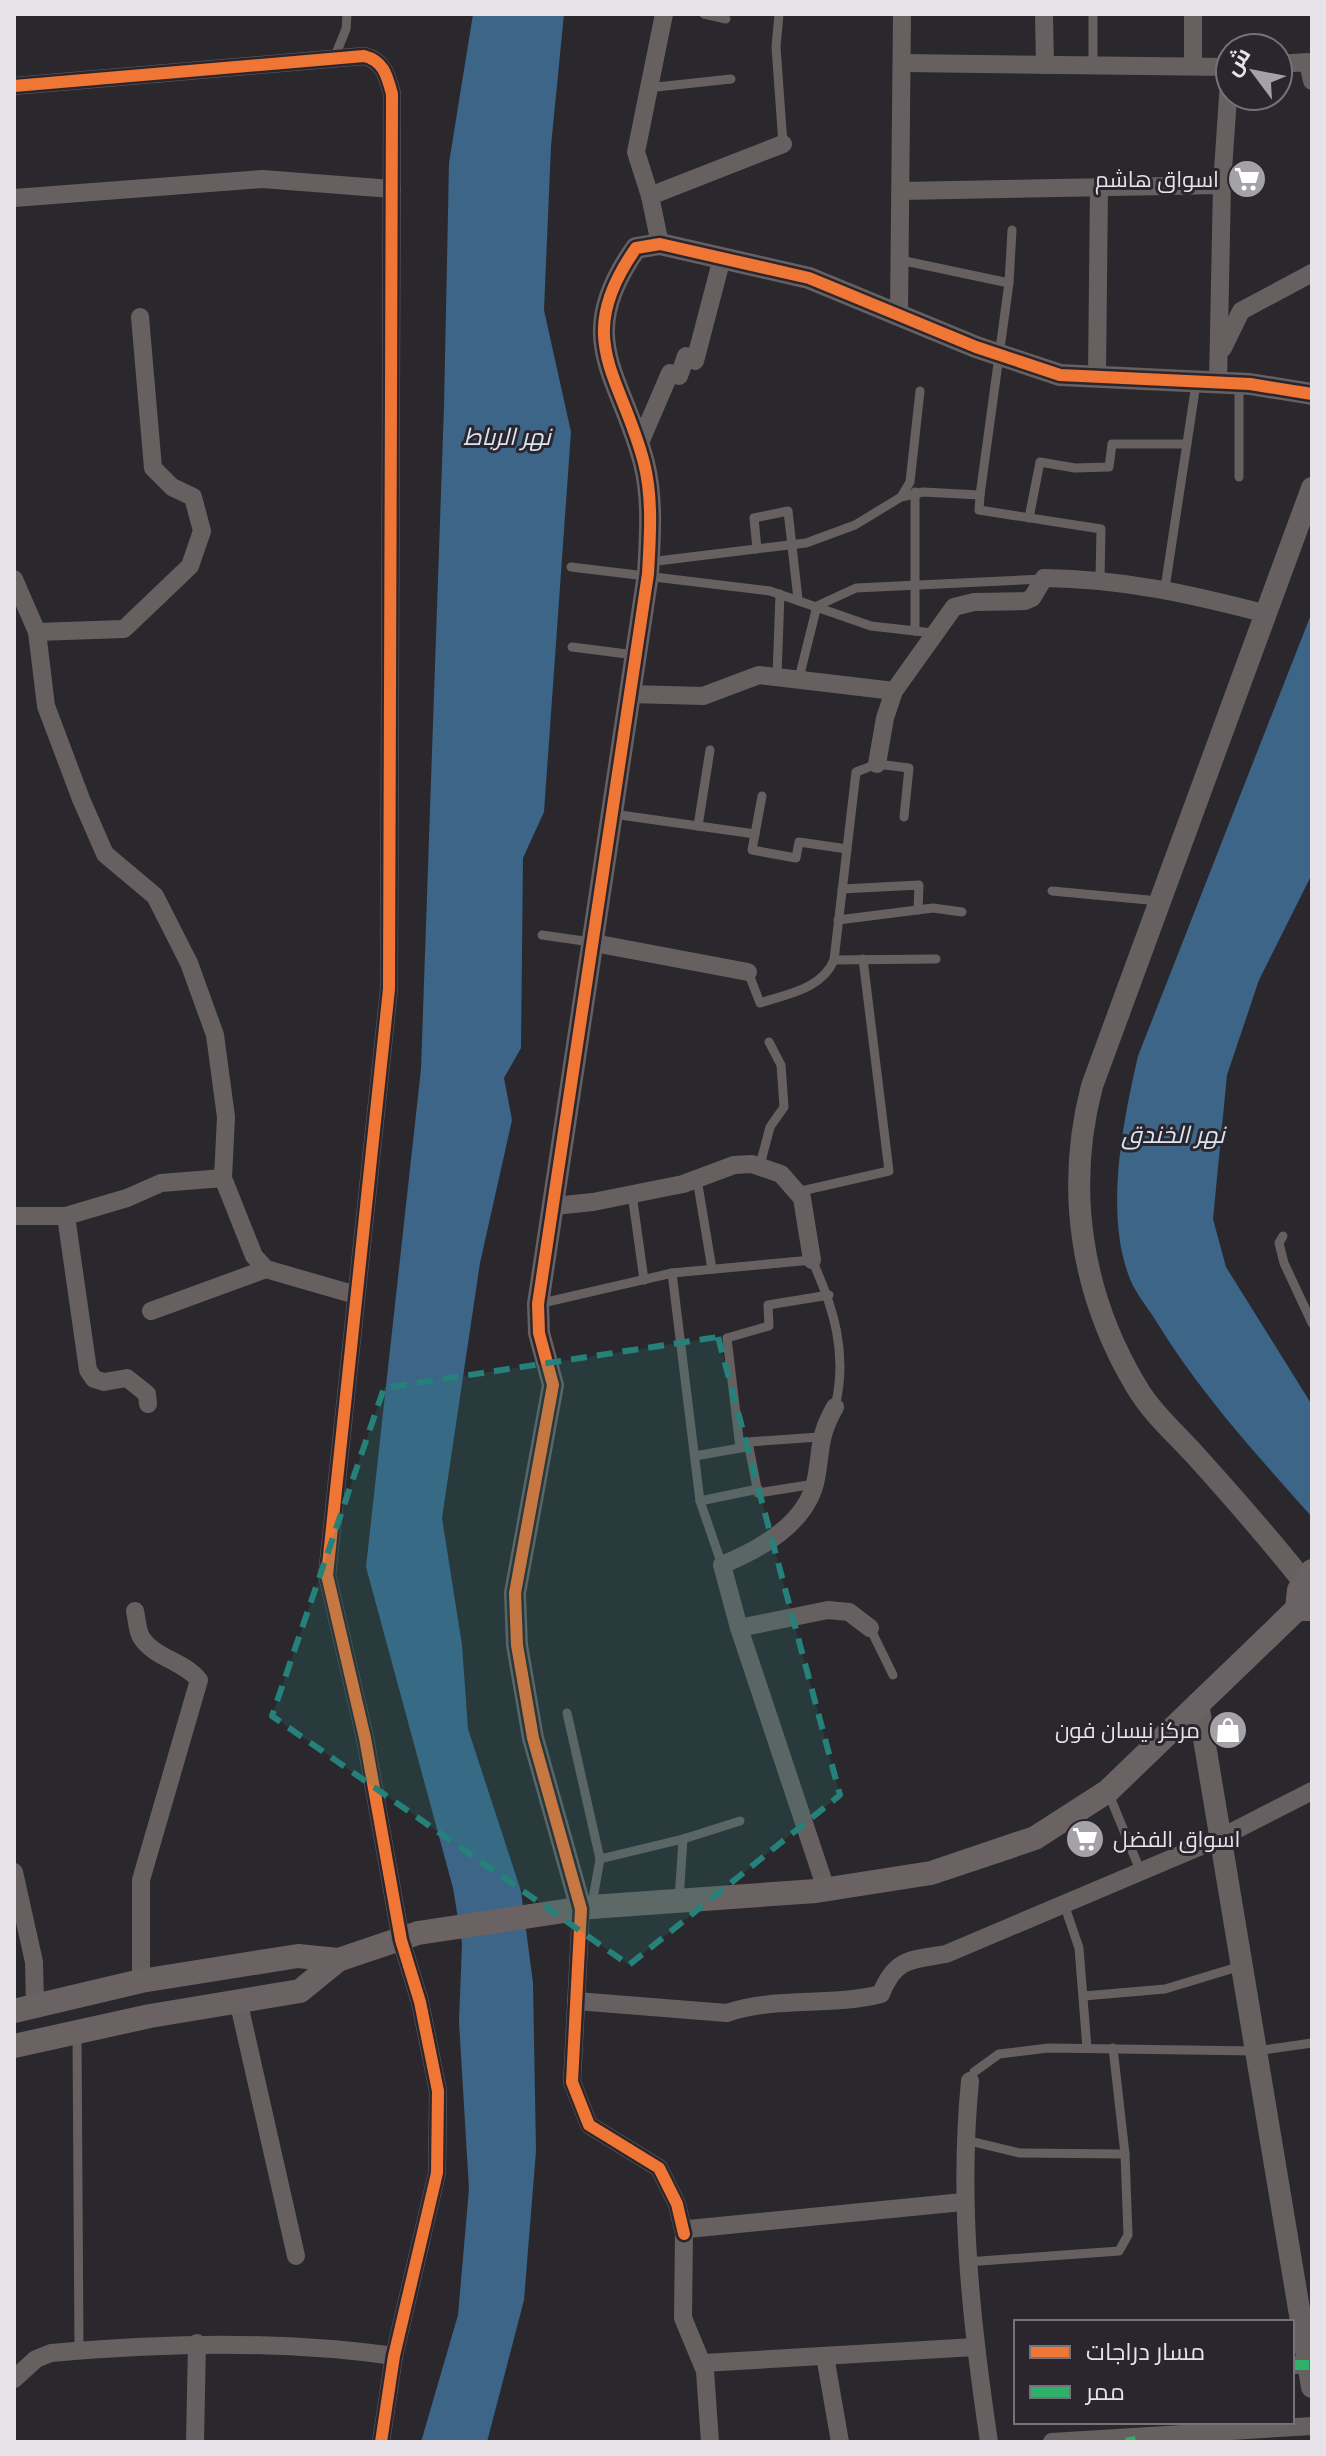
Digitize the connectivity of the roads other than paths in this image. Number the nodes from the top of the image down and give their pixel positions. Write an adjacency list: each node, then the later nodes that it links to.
1 (347, 14): 10 (lane)
2 (664, 14): 18 (street)
3 (704, 14): 9 (lane)
4 (779, 14): 20 (lane)
5 (902, 14): 11 (street)
6 (1044, 14): 12 (street)
7 (1093, 14): 13 (lane)
8 (1193, 14): 14 (street)
9 (726, 19)
10 (335, 56): 17 (street); 23 (street)
11 (902, 63): 12 (street); 24 (street)
12 (1045, 65): 13 (street)
13 (1093, 65): 14 (street)
14 (1193, 66): 15 (street)
15 (1214, 67)
16 (731, 79): 18 (lane)
17 (14, 86)
18 (647, 88): 25 (street)
19 (1226, 112): 21 (street)
20 (783, 144): 25 (street)
21 (1222, 185): 22 (street); 37 (street)
22 (1099, 187): 24 (street); 36 (street)
23 (392, 189): 26 (street); 104 (street)
24 (901, 191): 30 (street)
25 (650, 196): 28 (street)
26 (14, 198)
27 (1012, 230): 32 (lane)
28 (660, 244): 29 (street); 41 (street)
29 (722, 258): 33 (street); 41 (street)
30 (900, 260): 32 (lane); 33 (street)
31 (1312, 273): 37 (street)
32 (1009, 283): 35 (lane)
33 (899, 315): 35 (street)
34 (140, 317): 61 (street)
35 (1000, 355): 36 (street); 45 (lane)
36 (1097, 375): 37 (street)
37 (1218, 382): 39 (street); 40 (lane); 42 (lane)
38 (920, 391): 46 (lane)
39 (1312, 394)
40 (1187, 444): 47 (lane); 56 (lane)
41 (639, 445): 51 (street)
42 (1239, 477)
43 (1312, 488): 60 (street)
44 (915, 492): 45 (lane); 46 (lane); 55 (lane)
45 (980, 495): 47 (lane)
46 (901, 497): 48 (lane)
47 (1029, 518): 54 (lane)
48 (794, 544): 49 (lane); 49 (lane); 58 (lane)
49 (757, 549): 51 (lane)
50 (571, 567): 51 (lane)
51 (648, 569): 57 (lane); 64 (street)
52 (1044, 578): 54 (street); 55 (lane); 62 (street)
53 (14, 579): 61 (street)
54 (1100, 579): 56 (street)
55 (915, 587): 59 (lane); 62 (lane)
56 (1165, 588): 60 (street)
57 (780, 594): 58 (lane); 65 (lane)
58 (798, 599): 59 (lane)
59 (817, 606): 62 (lane); 66 (lane)
60 (1267, 614): 79 (street)
61 (37, 632): 91 (street)
62 (924, 632): 67 (street)
63 (572, 647): 64 (lane)
64 (635, 655): 68 (street)
65 (777, 676): 66 (street); 68 (street)
66 (799, 678): 67 (street)
67 (894, 691): 70 (street)
68 (629, 694): 72 (street)
69 (710, 750): 74 (lane)
70 (877, 764): 73 (lane); 76 (lane)
71 (762, 796): 75 (lane)
72 (613, 814): 74 (lane); 84 (street)
73 (904, 817)
74 (698, 826): 75 (lane)
75 (755, 834): 76 (lane)
76 (847, 849): 77 (lane)
77 (842, 889): 80 (lane); 82 (lane)
78 (1052, 891): 79 (lane)
79 (1159, 901): 118 (street)
80 (918, 910): 81 (lane); 82 (lane)
81 (962, 912)
82 (838, 920): 87 (lane)
83 (542, 935): 84 (lane)
84 (594, 943): 88 (street); 95 (street)
85 (863, 959): 86 (lane); 87 (lane); 93 (lane)
86 (936, 959)
87 (834, 960): 88 (lane)
88 (748, 972)
89 (769, 1042): 90 (lane)
90 (760, 1165): 92 (street); 93 (street)
91 (223, 1178): 97 (street); 100 (street)
92 (697, 1179): 94 (street); 101 (lane)
93 (797, 1192): 99 (street)
94 (632, 1194): 95 (street); 103 (lane)
95 (554, 1206): 106 (street)
96 (14, 1216): 97 (street)
97 (66, 1216): 109 (street)
98 (1283, 1236): 108 (lane)
99 (812, 1260): 101 (lane); 105 (lane)
100 (266, 1269): 104 (street); 107 (street)
101 (712, 1269): 102 (lane)
102 (672, 1273): 103 (lane); 113 (lane)
103 (644, 1280): 106 (lane)
104 (356, 1295): 137 (street)
105 (829, 1295): 110 (lane); 112 (lane)
106 (538, 1304): 136 (street)
107 (151, 1311)
108 (1312, 1323)
109 (148, 1404)
110 (835, 1407): 111 (street)
111 (819, 1437): 112 (lane); 114 (street)
112 (745, 1447): 113 (lane); 115 (lane)
113 (695, 1456): 116 (lane)
114 (815, 1484): 115 (lane); 117 (street)
115 (758, 1489): 116 (lane)
116 (700, 1501): 117 (lane)
117 (722, 1565): 120 (street)
118 (1307, 1592): 123 (main road)
119 (135, 1611): 140 (street)
120 (739, 1628): 121 (street); 133 (street)
121 (870, 1628): 122 (lane)
122 (893, 1675)
123 (1198, 1703): 125 (main road); 128 (street)
124 (567, 1713): 130 (lane)
125 (1108, 1791): 131 (lane); 133 (main road)
126 (1312, 1791): 128 (street)
127 (740, 1821): 129 (lane)
128 (1220, 1838): 131 (street); 139 (street)
129 (683, 1839): 130 (lane); 134 (lane)
130 (600, 1859): 136 (lane)
131 (1140, 1870): 135 (street)
132 (14, 1872): 144 (street)
133 (826, 1889): 134 (main road)
134 (679, 1900): 136 (main road)
135 (1064, 1904): 141 (lane); 143 (street)
136 (580, 1909): 137 (main road); 143 (street)
137 (410, 1937): 138 (main road); 161 (street)
138 (338, 1960): 140 (main road); 142 (main road)
139 (1241, 1966): 141 (lane); 150 (street)
140 (141, 1981): 144 (main road)
141 (1084, 1996): 148 (lane)
142 (238, 2000): 145 (main road); 156 (street)
143 (576, 2001): 155 (street)
144 (24, 2008)
145 (77, 2031): 147 (main road); 160 (lane)
146 (1312, 2043): 150 (lane)
147 (14, 2046)
148 (1087, 2048): 149 (lane); 151 (lane)
149 (1113, 2048): 150 (lane); 153 (lane)
150 (1256, 2051): 164 (street)
151 (970, 2081): 152 (street)
152 (964, 2140): 153 (lane); 154 (street)
153 (1125, 2154): 157 (lane)
154 (963, 2202): 155 (street); 157 (street)
155 (684, 2234): 163 (street)
156 (296, 2256)
157 (967, 2262): 159 (street)
158 (197, 2343): 160 (street); 161 (street); 169 (street)
159 (975, 2347): 162 (street); 173 (street)
160 (79, 2350): 165 (street)
161 (394, 2356): 170 (street)
162 (825, 2356): 163 (street); 172 (street)
163 (703, 2363): 171 (street)
164 (1304, 2365): 166 (street)
165 (14, 2379)
166 (1312, 2387)
167 (1312, 2426): 168 (street)
168 (1130, 2440): 174 (street)
169 (195, 2442)
170 (381, 2442)
171 (710, 2442)
172 (840, 2442)
173 (989, 2442)
174 (1052, 2442)

